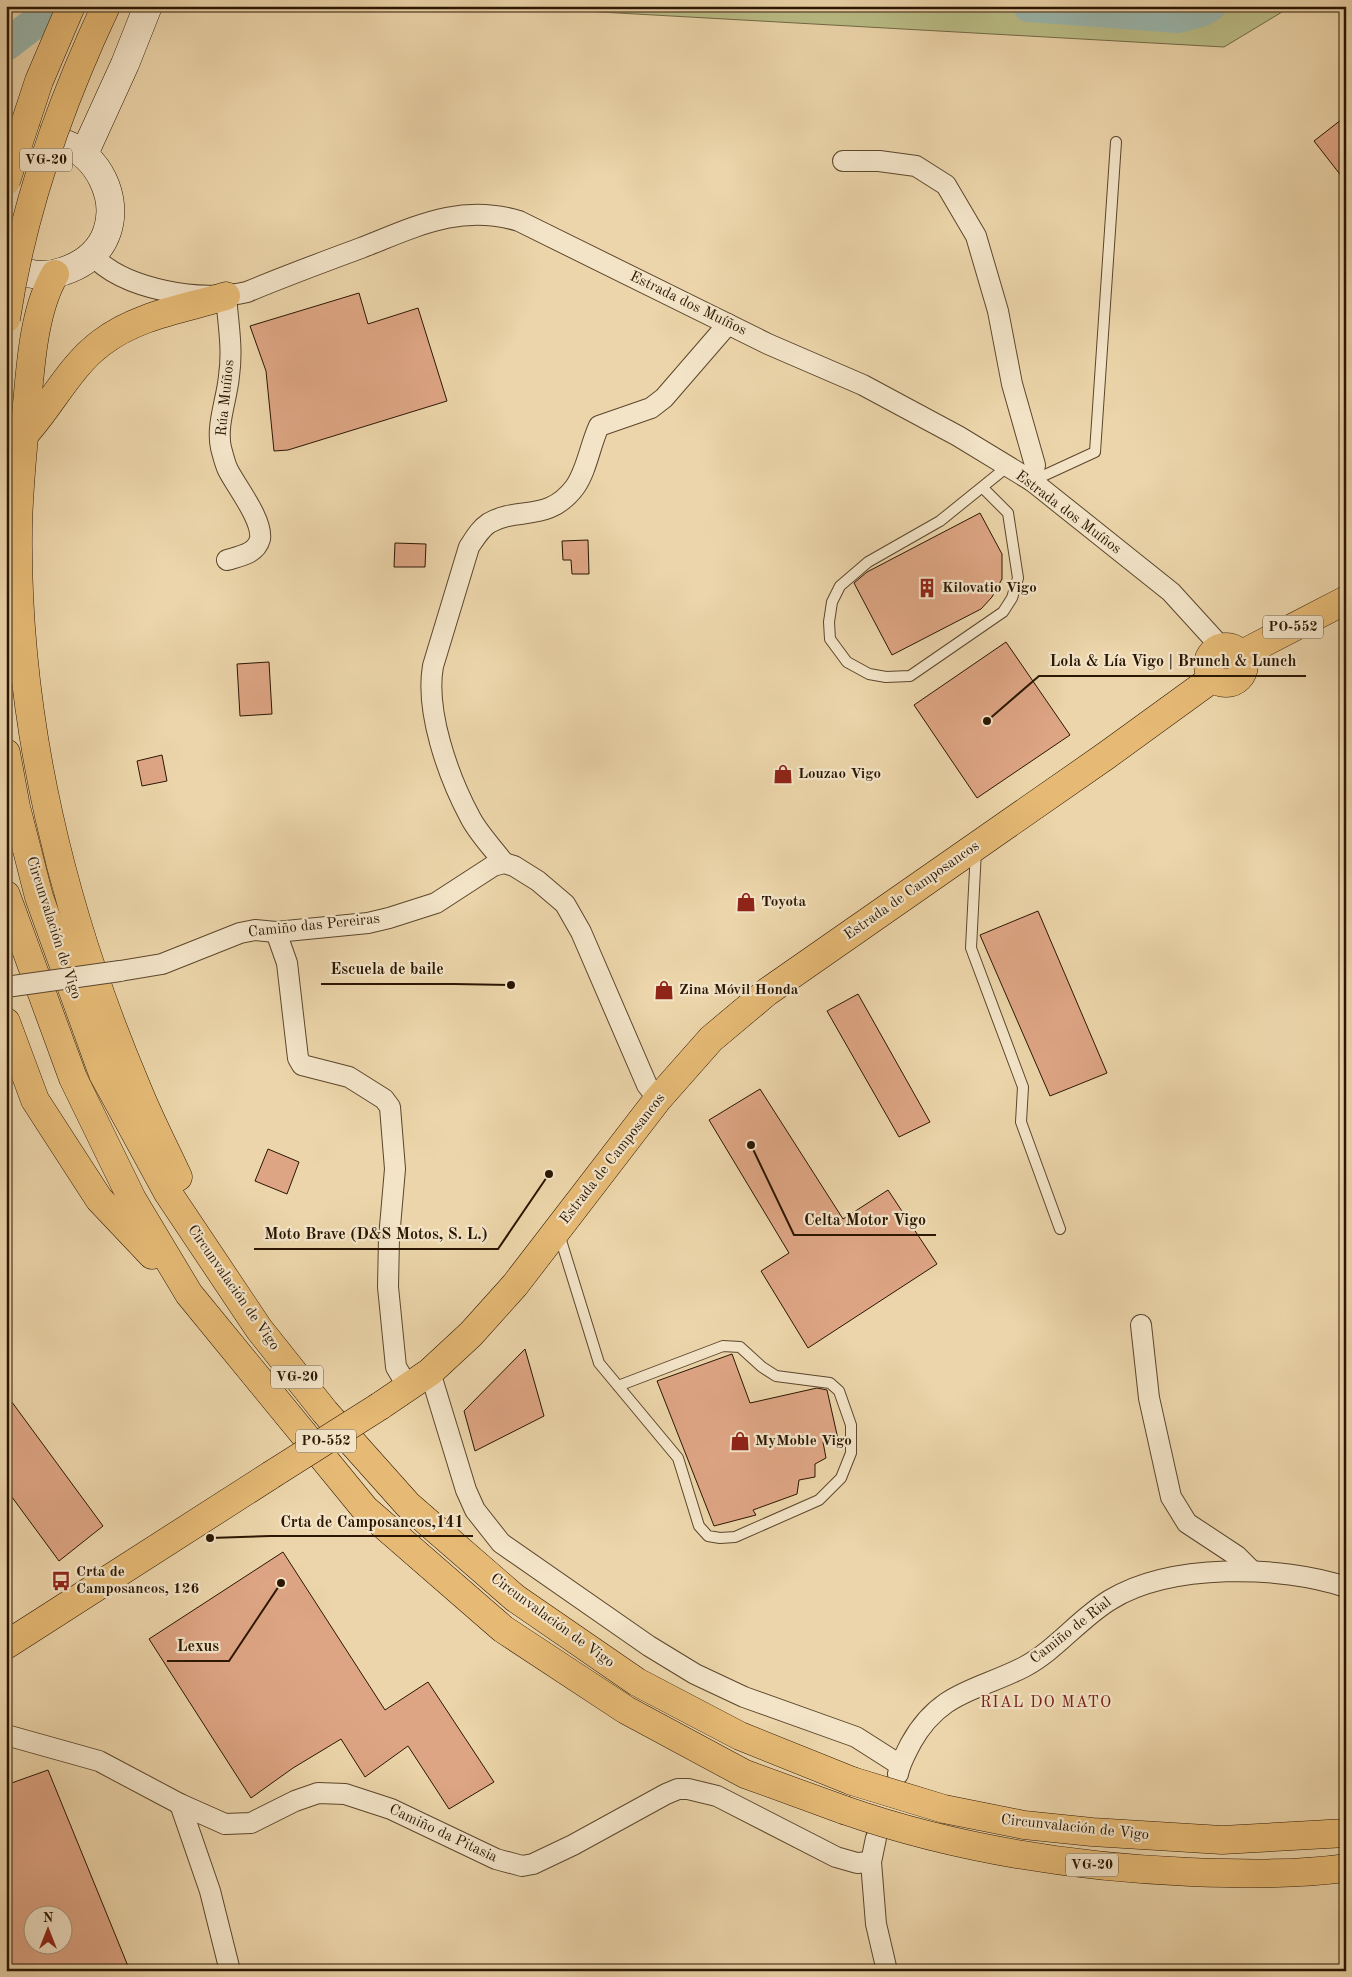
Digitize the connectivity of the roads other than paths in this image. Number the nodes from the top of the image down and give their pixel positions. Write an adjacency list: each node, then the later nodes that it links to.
1 (71, 6): 8 (main road, VG-20, bridge)
2 (106, 6): 13 (main road, VG-20, bridge)
3 (148, 6): 6 (main road)
4 (1116, 142): 17 (lane)
5 (6, 152): 6 (main road)
6 (84, 154): 9 (main road)
7 (843, 161): 17 (street)
8 (6, 181)
9 (92, 255): 11 (main road); 12 (street, Estrada dos Muíños)
10 (6, 264): 11 (main road)
11 (55, 274): 15 (main road)
12 (226, 296): 14 (street, Estrada dos Muíños); 15 (main road); 19 (street, Rúa Muíños)
13 (6, 319)
14 (728, 324): 16 (street, Estrada dos Muíños); 24 (street)
15 (24, 435): 34 (main road)
16 (1007, 467): 17 (street, Estrada dos Muíños); 18 (lane)
17 (1032, 481): 21 (street, Estrada dos Muíños)
18 (983, 488): 18 (lane)
19 (227, 560)
20 (1346, 600): 21 (main road, Estrada de Camposancos / PO-552)
21 (1231, 652): 23 (main road, Estrada de Camposancos / PO-552)
22 (6, 753): 34 (main road, Circunvalación de Vigo / VG-20)
23 (976, 846): 29 (main road, Estrada de Camposancos / PO-552); 30 (lane)
24 (504, 863): 26 (street, Camiño das Pereiras); 29 (street)
25 (6, 894): 32 (main road, Circunvalación de Vigo / VG-20)
26 (276, 932): 27 (street, Camiño das Pereiras, bridge); 37 (street)
27 (6, 987)
28 (6, 1022): 32 (main road)
29 (658, 1099): 31 (main road, Estrada de Camposancos / PO-552)
30 (1060, 1229)
31 (558, 1230): 35 (main road, Estrada de Camposancos / PO-552); 36 (lane)
32 (188, 1294): 46 (main road, Circunvalación de Vigo / VG-20, bridge)
33 (1141, 1325): 38 (street)
34 (259, 1330): 43 (main road, Circunvalación de Vigo / VG-20, bridge)
35 (430, 1372): 37 (main road, Estrada de Camposancos / PO-552); 38 (street, Camiño de Rial)
36 (618, 1386): 36 (lane)
37 (408, 1387): 40 (main road, Estrada de Camposancos / PO-552, bridge)
38 (1251, 1570): 39 (street, Camiño de Rial)
39 (1346, 1587)
40 (10, 1644)
41 (6, 1735): 42 (street, Camiño da Pitasia)
42 (180, 1804): 45 (street, Camiño da Pitasia); 47 (street)
43 (1346, 1832)
44 (876, 1838): 45 (street)
45 (871, 1862): 48 (street)
46 (1346, 1868)
47 (230, 1971)
48 (887, 1971)

